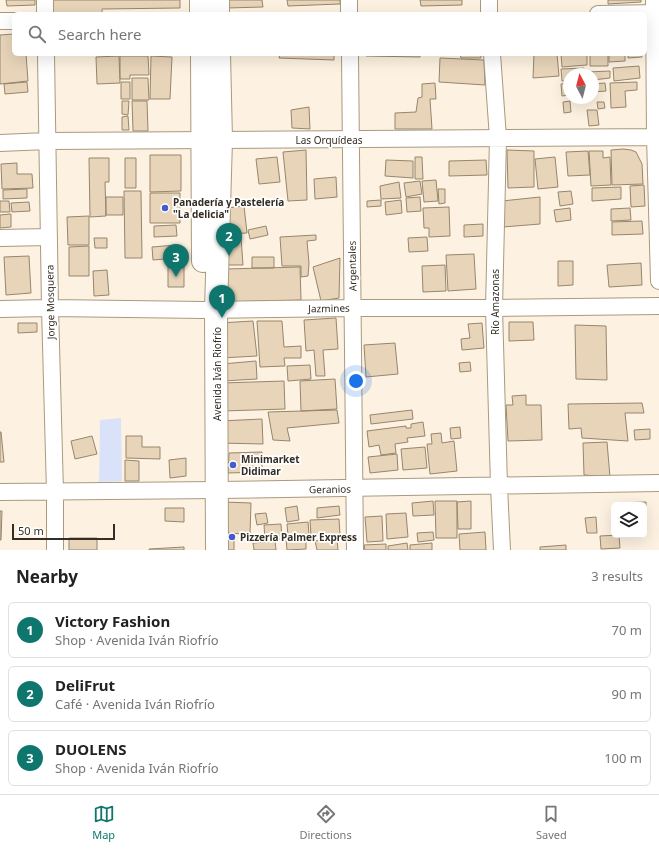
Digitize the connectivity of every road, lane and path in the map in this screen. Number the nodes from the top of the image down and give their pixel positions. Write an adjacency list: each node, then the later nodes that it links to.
1 (45, 0): 7 (street)
2 (201, 0): 8 (main road)
3 (218, 0): 9 (main road)
4 (349, 0): 10 (street)
5 (489, 0): 11 (street)
6 (656, 9): 12 (street); 20 (street)
7 (45, 12)
8 (201, 12)
9 (218, 12)
10 (349, 12)
11 (489, 12)
12 (621, 12)
13 (0, 21): 14 (street)
14 (12, 21)
15 (46, 56): 24 (street, Jorge Mosquera)
16 (202, 56): 23 (main road, Avenida Iván Riofrío)
17 (219, 56): 23 (main road, Avenida Iván Riofrío)
18 (350, 56): 22 (street, Argentales)
19 (492, 56): 21 (street, Río Amazonas)
20 (657, 137): 21 (street, Las Orquídeas); 28 (street)
21 (498, 138): 22 (street, Las Orquídeas); 32 (street, Río Amazonas)
22 (351, 139): 23 (street, Las Orquídeas); 31 (street, Argentales)
23 (212, 140): 24 (street, Las Orquídeas); 34 (main road, Avenida Iván Riofrío)
24 (47, 141): 25 (street, Las Orquídeas); 26 (street, Jorge Mosquera)
25 (0, 143)
26 (49, 237): 27 (street); 30 (street, Jorge Mosquera)
27 (0, 238)
28 (659, 280)
29 (659, 306): 32 (street, Jazmines)
30 (50, 308): 33 (street, Jazmines); 34 (street, Jazmines); 40 (street, Jorge Mosquera)
31 (353, 308): 32 (street, Jazmines); 34 (street, Jazmines); 37 (street, Argentales)
32 (494, 308): 36 (street, Río Amazonas)
33 (0, 309)
34 (210, 310): 38 (main road, Avenida Iván Riofrío)
35 (659, 483): 36 (street, Geranios)
36 (499, 486): 37 (street, Geranios); 45 (street, Río Amazonas)
37 (354, 488): 38 (street, Geranios); 44 (street, Argentales)
38 (211, 490): 40 (street, Geranios); 42 (main road, Avenida Iván Riofrío); 43 (main road, Avenida Iván Riofrío)
39 (0, 492): 40 (street, Geranios)
40 (55, 492): 41 (street, Jorge Mosquera)
41 (55, 550)
42 (205, 550)
43 (217, 550)
44 (355, 550)
45 (502, 550)

